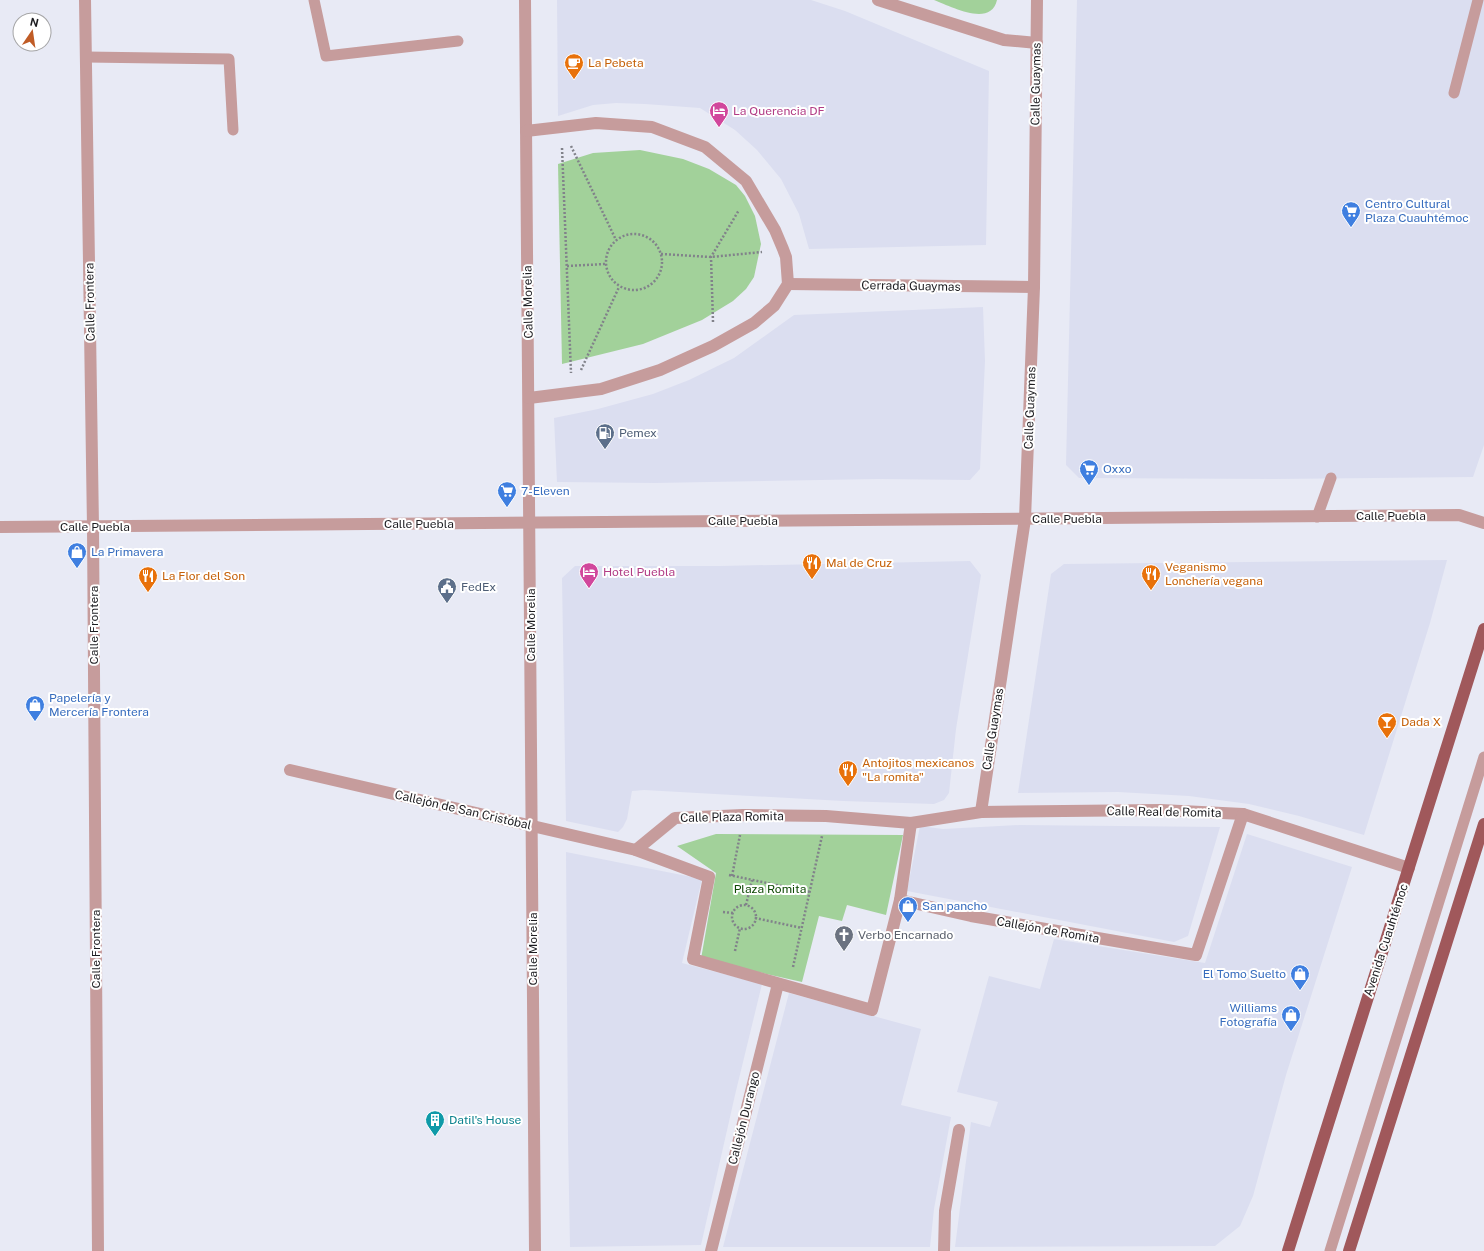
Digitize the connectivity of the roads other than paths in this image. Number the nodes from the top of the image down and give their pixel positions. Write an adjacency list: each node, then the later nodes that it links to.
1 (85, 0): 9 (street, Calle Frontera)
2 (314, 0): 7 (lane)
3 (525, 0): 12 (street, Calle Morelia)
4 (878, 0): 8 (street)
5 (1037, 0): 8 (street, Calle Guaymas)
6 (1478, 0): 10 (lane)
7 (458, 41)
8 (1037, 43): 14 (street, Calle Guaymas)
9 (86, 57): 11 (lane); 22 (street, Calle Frontera)
10 (1454, 93)
11 (233, 130)
12 (526, 131): 13 (street); 15 (street, Calle Morelia)
13 (788, 284): 14 (street, Cerrada Guaymas); 15 (street)
14 (1034, 287): 18 (street, Calle Guaymas)
15 (529, 398): 19 (street, Calle Morelia)
16 (1331, 478): 17 (lane)
17 (1317, 517): 18 (street, Calle Puebla); 20 (street, Calle Puebla)
18 (1025, 519): 19 (street, Calle Puebla); 26 (street, Calle Guaymas)
19 (530, 523): 22 (street, Calle Puebla); 30 (street, Calle Morelia)
20 (1484, 523)
21 (0, 527): 22 (street, Calle Puebla)
22 (93, 527): 36 (street, Calle Frontera)
23 (1484, 629): 32 (main road, Avenida Cuauhtémoc)
24 (1484, 757): 41 (lane)
25 (290, 770): 30 (street, Callejón de San Cristóbal)
26 (981, 812): 27 (street, Calle Real de Romita); 28 (street, Calle Real de Romita)
27 (1243, 814): 32 (street, Calle Real de Romita); 33 (street, Callejón de Romita)
28 (911, 823): 31 (street, Calle Plaza Romita); 33 (street)
29 (1484, 824): 42 (main road)
30 (533, 826): 31 (street, Callejón de San Cristóbal); 37 (street, Calle Morelia)
31 (636, 850): 34 (street)
32 (1409, 868): 40 (main road, Avenida Cuauhtémoc)
33 (900, 900): 34 (street)
34 (783, 986): 38 (street, Callejón Durango)
35 (958, 1130): 39 (street)
36 (98, 1251)
37 (536, 1251)
38 (711, 1251)
39 (944, 1251)
40 (1288, 1251)
41 (1330, 1251)
42 (1349, 1251)

